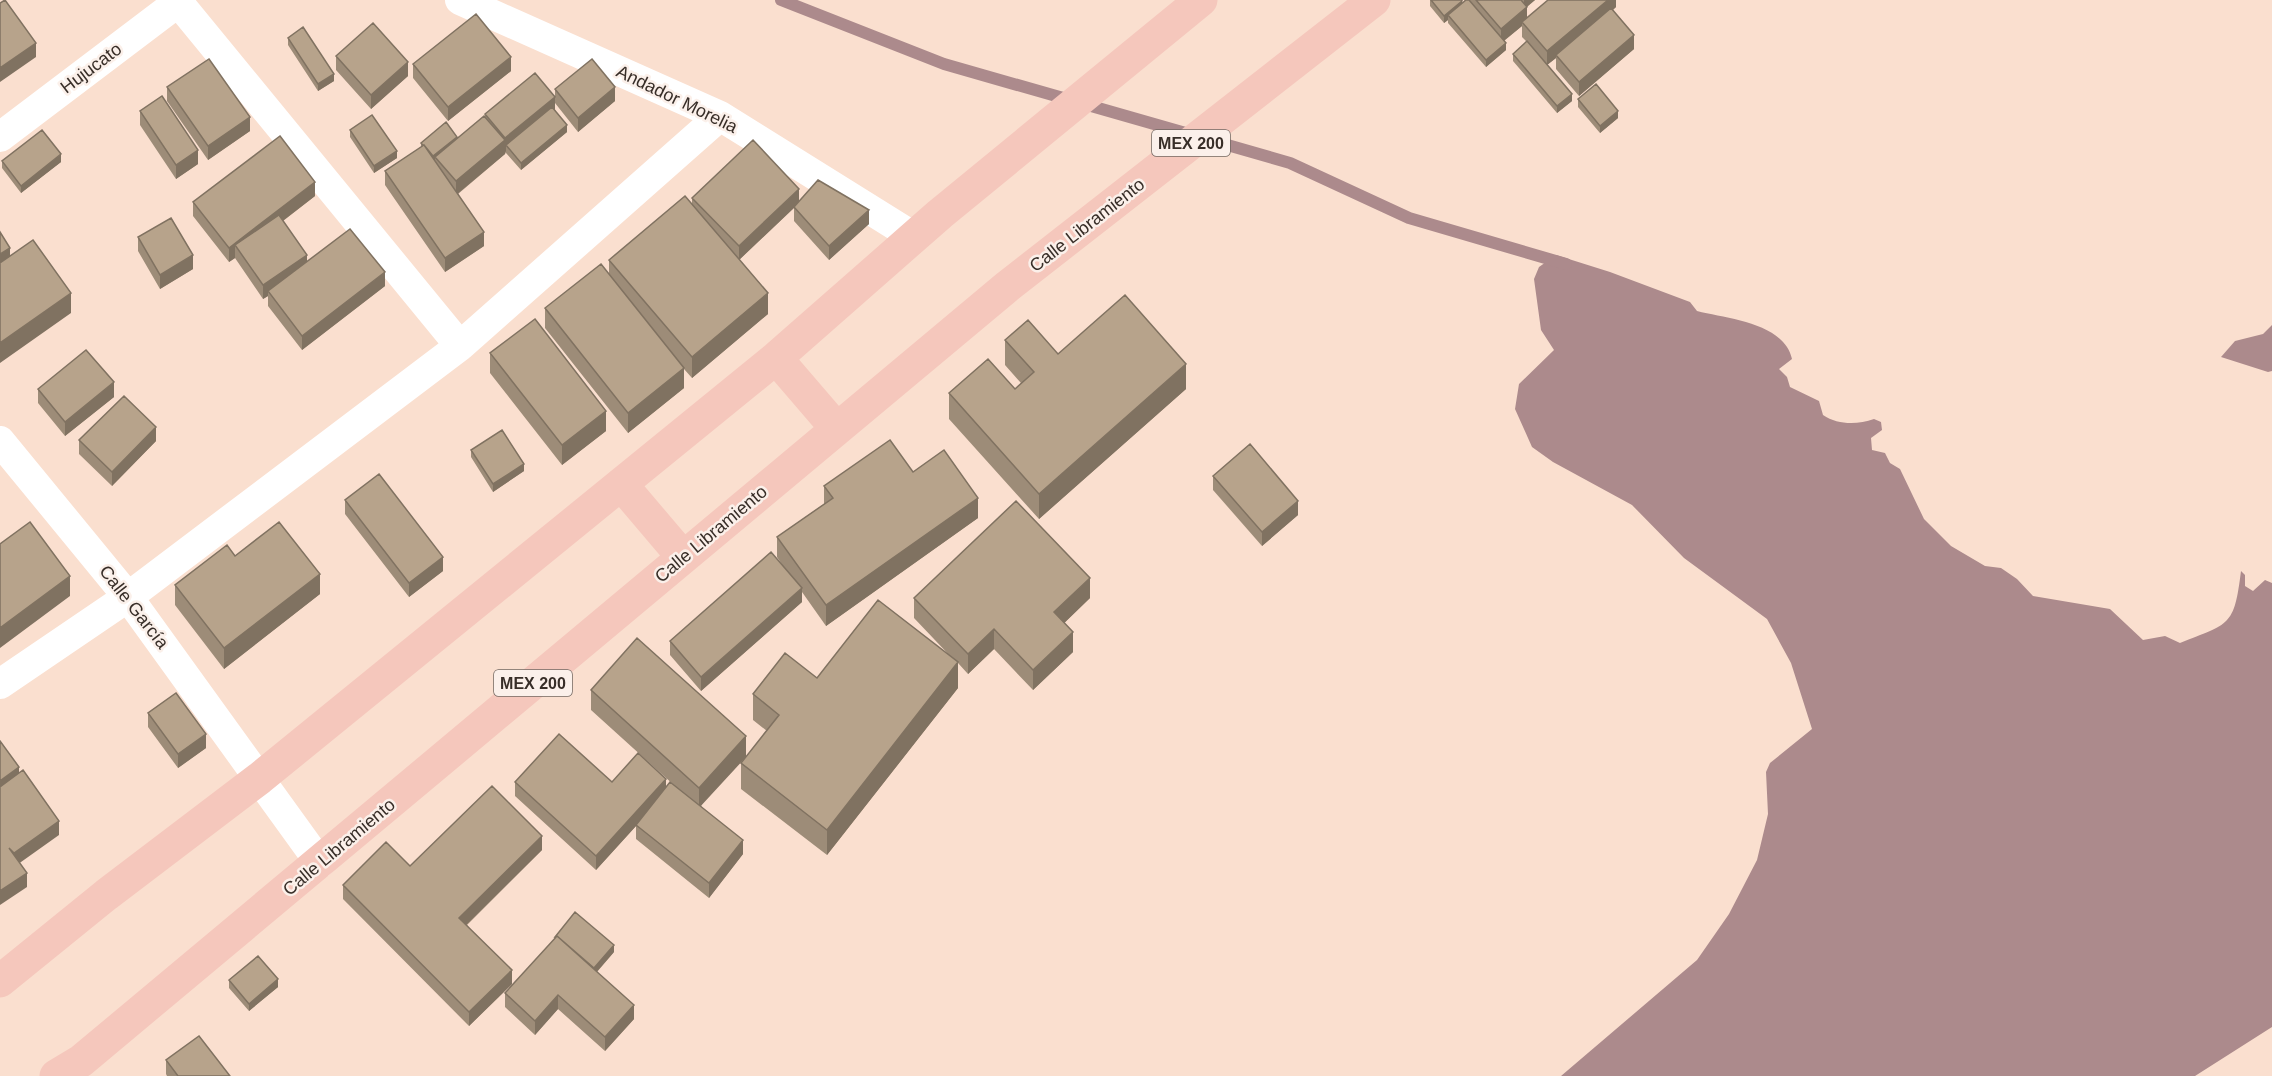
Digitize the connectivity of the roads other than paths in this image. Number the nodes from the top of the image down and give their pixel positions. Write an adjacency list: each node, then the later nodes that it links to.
1 (460, 0): 5 (street, Andador Morelia)
2 (1200, 0): 7 (highway)
3 (1374, 0): 10 (highway, Calle Libramiento / MEX 200)
4 (180, 1): 6 (street, Hujucato); 8 (street)
5 (720, 116): 7 (street, Andador Morelia); 8 (street)
6 (0, 137)
7 (914, 237): 9 (highway)
8 (460, 346): 14 (street)
9 (776, 358): 10 (highway); 12 (highway)
10 (837, 429): 13 (highway, Calle Libramiento / MEX 200)
11 (0, 441): 14 (street, Calle García)
12 (621, 484): 13 (highway); 16 (highway)
13 (683, 557): 17 (highway, Calle Libramiento / MEX 200)
14 (128, 597): 15 (street); 16 (street, Calle García)
15 (0, 684)
16 (260, 778): 17 (street, Calle García); 18 (highway)
17 (320, 863): 19 (highway, Calle Libramiento / MEX 200)
18 (0, 981)
19 (56, 1076)

